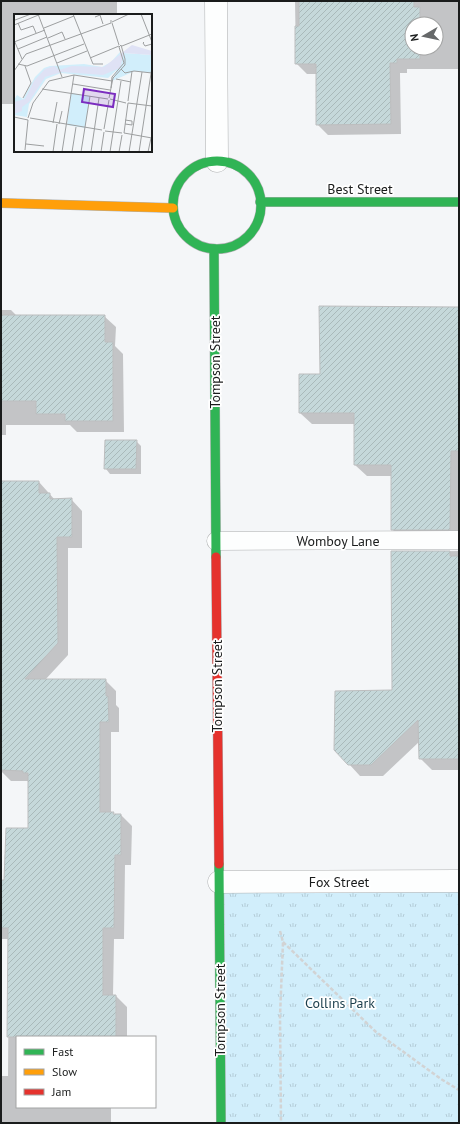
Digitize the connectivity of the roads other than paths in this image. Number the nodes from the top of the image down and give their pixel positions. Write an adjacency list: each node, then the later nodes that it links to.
1 (216, 1): 2 (street)
2 (217, 161): 3 (street); 6 (street)
3 (260, 202): 4 (street, Best Street); 7 (street)
4 (459, 202)
5 (1, 203): 6 (street)
6 (173, 208): 7 (street)
7 (214, 249): 9 (street, Tompson Street)
8 (459, 540): 9 (lane, Womboy Lane)
9 (216, 541): 11 (street, Tompson Street)
10 (459, 881): 11 (street, Fox Street)
11 (219, 882): 12 (street, Tompson Street)
12 (221, 1123)

